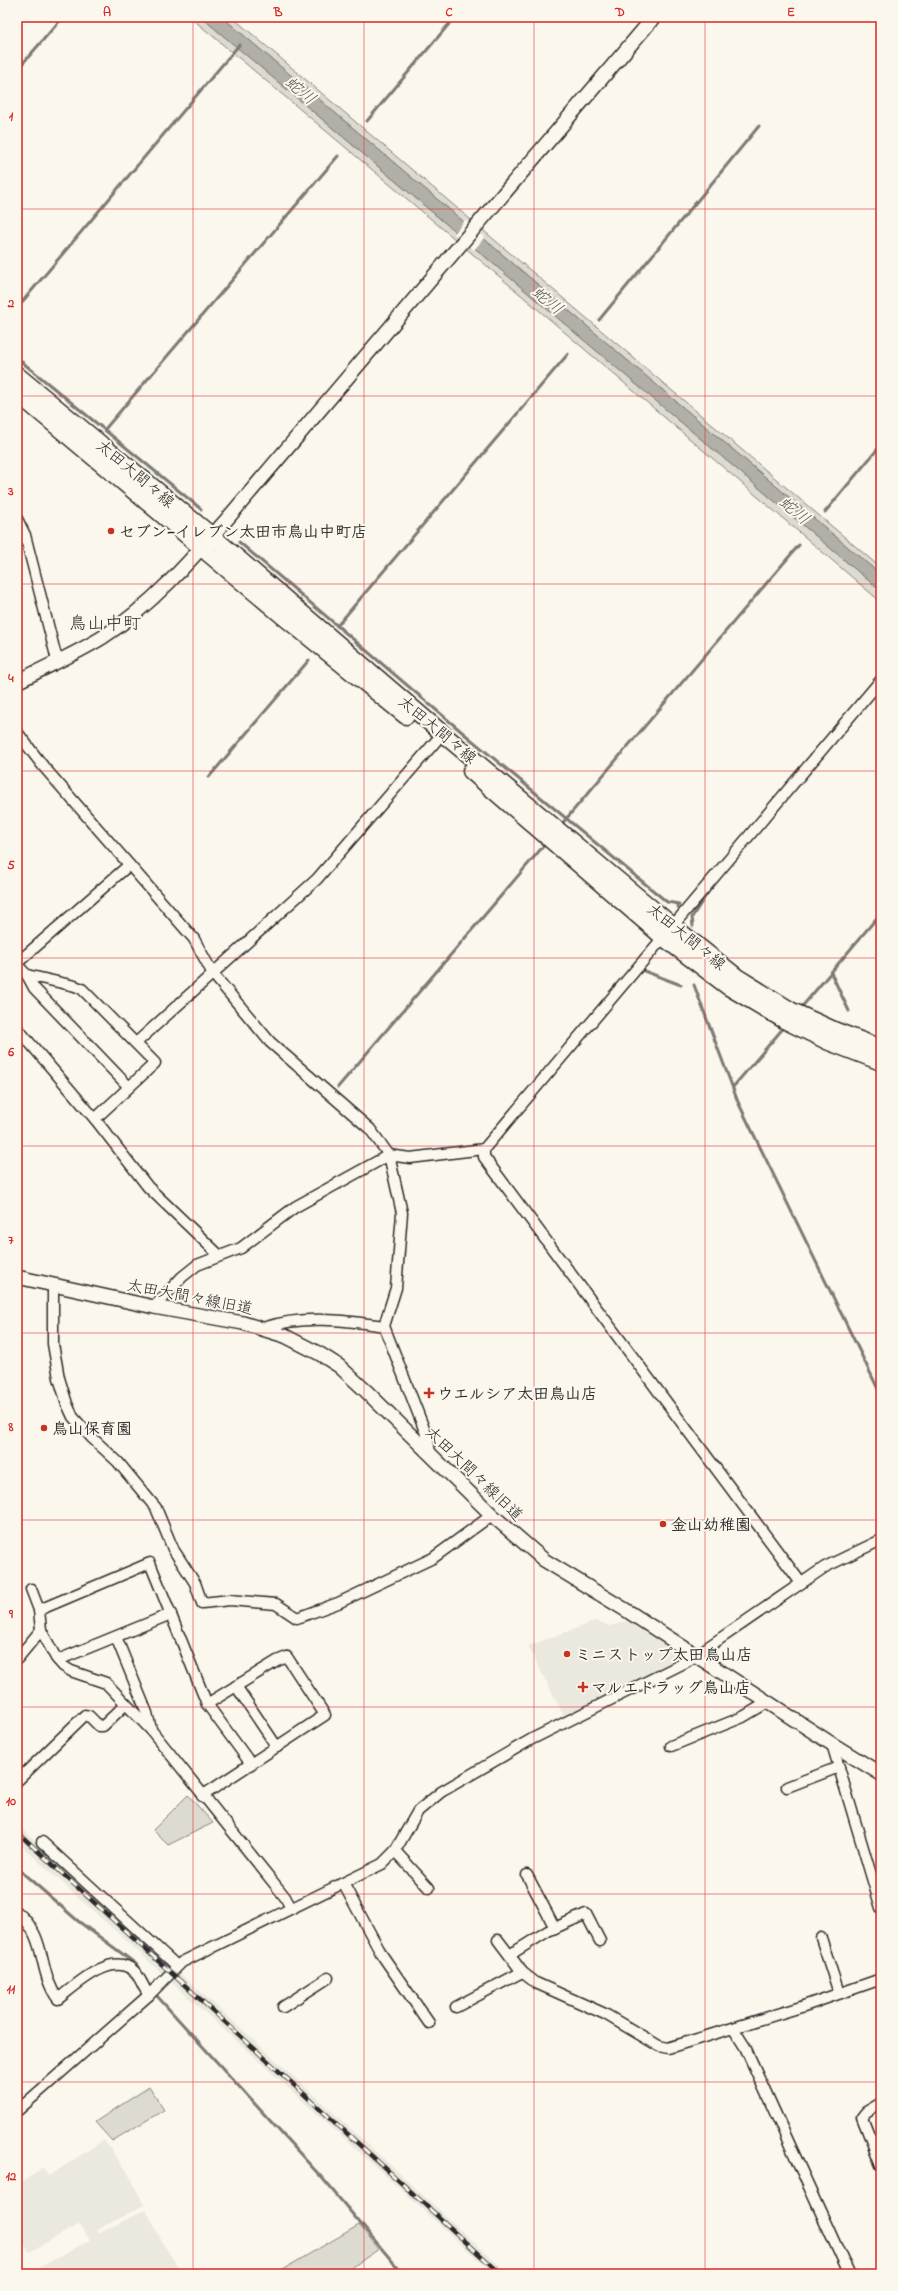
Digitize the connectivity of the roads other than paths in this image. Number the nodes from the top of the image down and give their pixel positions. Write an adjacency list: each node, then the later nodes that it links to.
1 (654, 17): 5 (street)
2 (17, 374): 5 (main road, 太田大間々線)
3 (19, 398): 5 (main road, 太田大間々線)
4 (17, 519): 6 (street)
5 (207, 542): 6 (street); 10 (main road, 太田大間々線); 12 (main road, 太田大間々線)
6 (57, 660): 8 (street)
7 (881, 680): 12 (street)
8 (17, 682)
9 (17, 732): 11 (street)
10 (436, 741): 12 (main road, 太田大間々線); 14 (street)
11 (129, 865): 13 (street); 14 (street)
12 (669, 932): 18 (main road, 太田大間々線); 19 (main road, 太田大間々線); 22 (street)
13 (17, 964): 15 (street)
14 (213, 974): 17 (street); 23 (street)
15 (27, 975): 17 (street); 20 (street)
16 (17, 1028): 21 (street)
17 (136, 1043): 20 (street)
18 (881, 1048)
19 (881, 1062)
20 (129, 1088): 21 (street)
21 (95, 1119): 24 (street)
22 (484, 1149): 23 (street); 33 (street)
23 (389, 1155): 24 (street); 28 (street)
24 (219, 1255): 27 (street)
25 (17, 1277): 26 (street, 太田大間々線旧道)
26 (53, 1284): 27 (street, 太田大間々線旧道); 31 (street)
27 (154, 1307): 29 (street, 太田大間々線旧道)
28 (384, 1326): 29 (street); 30 (street)
29 (263, 1328): 30 (street, 太田大間々線旧道)
30 (430, 1453): 31 (street, 太田大間々線旧道)
31 (492, 1515): 39 (street, 太田大間々線旧道)
32 (881, 1540): 33 (street)
33 (802, 1583): 39 (street)
34 (31, 1589): 35 (street)
35 (39, 1610): 36 (street); 37 (street)
36 (171, 1614): 38 (street); 45 (street)
37 (41, 1630): 40 (street); 41 (street)
38 (116, 1637): 41 (street); 46 (street)
39 (696, 1656): 43 (street, 太田大間々線旧道); 57 (street)
40 (17, 1658)
41 (58, 1660): 44 (street)
42 (236, 1686): 45 (street); 49 (street); 49 (street)
43 (768, 1702): 47 (street, 太田大間々線旧道); 48 (street)
44 (126, 1704): 46 (street); 53 (street)
45 (207, 1704): 50 (street)
46 (151, 1730): 55 (street)
47 (832, 1744): 51 (street); 52 (street, 太田大間々線旧道)
48 (671, 1746)
49 (277, 1747): 50 (street)
50 (251, 1764): 55 (street)
51 (839, 1767): 54 (street); 62 (street)
52 (881, 1774)
53 (17, 1781)
54 (787, 1787)
55 (202, 1796): 61 (street)
56 (42, 1842): 69 (street)
57 (395, 1851): 59 (street); 60 (street)
58 (528, 1875): 64 (street)
59 (343, 1883): 61 (street); 77 (street)
60 (430, 1888)
61 (291, 1908): 69 (street)
62 (881, 1908)
63 (17, 1912): 74 (street)
64 (555, 1928): 67 (street); 68 (street)
65 (821, 1938): 73 (street)
66 (498, 1940): 68 (street)
67 (600, 1941)
68 (511, 1954): 70 (street)
69 (177, 1966): 74 (street)
70 (522, 1972): 76 (street); 78 (street)
71 (328, 1978): 75 (street)
72 (881, 1979): 73 (street)
73 (839, 1994): 78 (street)
74 (149, 1995): 80 (street)
75 (284, 2007)
76 (456, 2007)
77 (428, 2023)
78 (733, 2028): 82 (street)
79 (881, 2103): 81 (street)
80 (17, 2111)
81 (881, 2165)
82 (849, 2274)

